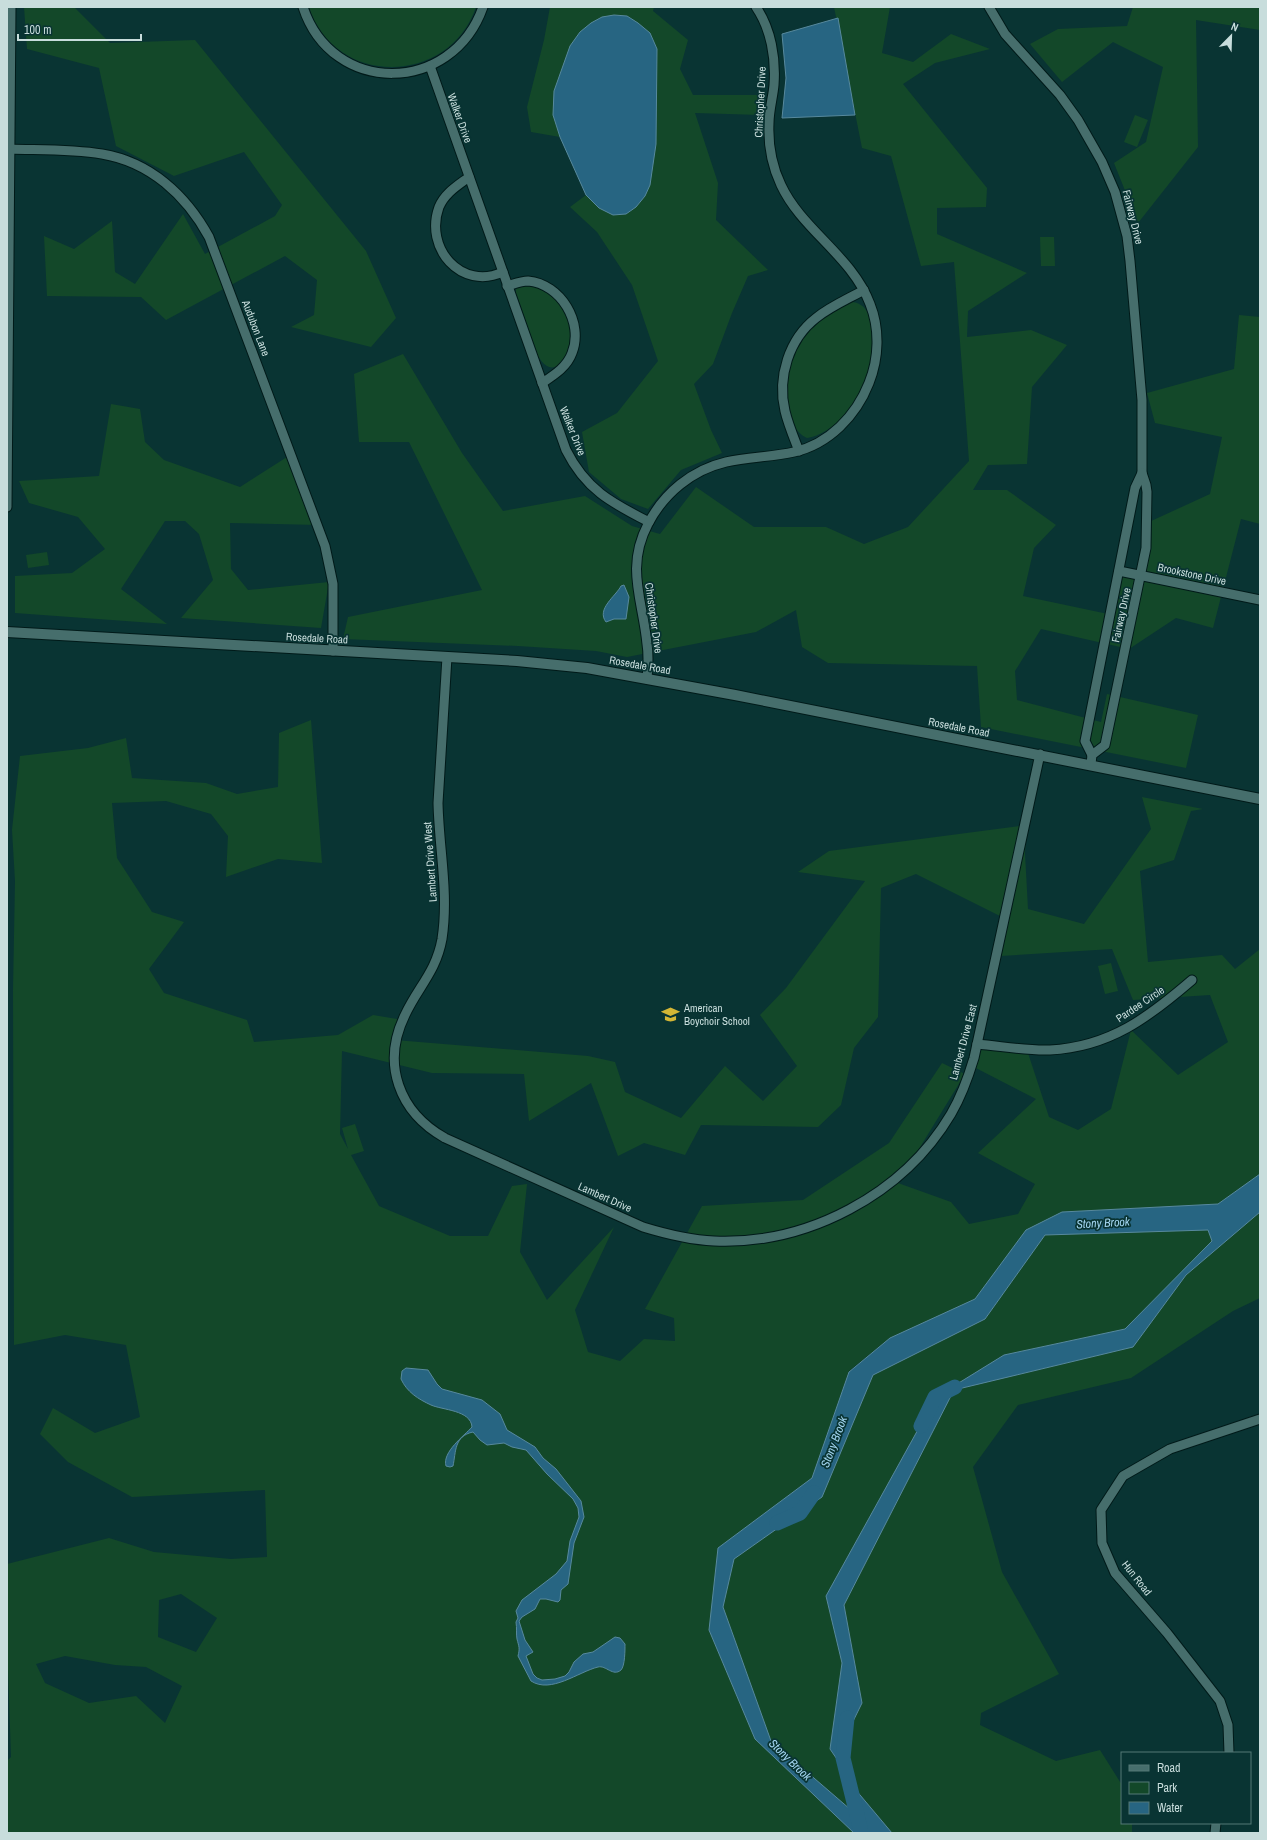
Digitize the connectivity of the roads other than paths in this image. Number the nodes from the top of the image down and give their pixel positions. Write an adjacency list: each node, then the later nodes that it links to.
1 (11, 7): 7 (street)
2 (303, 7): 6 (street)
3 (483, 7): 6 (street)
4 (756, 7): 11 (street, Christopher Drive)
5 (989, 7): 14 (street, Fairway Drive)
6 (430, 66): 8 (street, Walker Drive)
7 (10, 149): 15 (street); 21 (street, Audubon Lane)
8 (469, 177): 9 (street, Walker Drive); 9 (street)
9 (503, 272): 10 (street, Walker Drive)
10 (507, 286): 12 (street, Walker Drive); 12 (street)
11 (864, 290): 13 (street, Christopher Drive); 13 (street)
12 (542, 383): 16 (street, Walker Drive)
13 (799, 451): 16 (street, Christopher Drive)
14 (1142, 472): 17 (street, Fairway Drive); 18 (street, Fairway Drive)
15 (7, 507)
16 (649, 522): 23 (street, Christopher Drive)
17 (1118, 571): 18 (street, Brookstone Drive); 25 (street, Fairway Drive)
18 (1142, 576): 19 (street, Brookstone Drive); 25 (street, Fairway Drive)
19 (1260, 600)
20 (7, 632): 21 (street, Rosedale Road)
21 (333, 651): 22 (street, Rosedale Road)
22 (447, 657): 23 (street, Rosedale Road); 29 (street, Lambert Drive West)
23 (648, 678): 24 (street, Rosedale Road)
24 (1040, 754): 25 (street, Rosedale Road); 28 (street, Lambert Drive East)
25 (1092, 760): 26 (street, Rosedale Road)
26 (1260, 799)
27 (1192, 980): 28 (street, Pardee Circle)
28 (977, 1044): 30 (street, Lambert Drive East)
29 (460, 1145): 30 (street, Lambert Drive)
30 (747, 1241)
31 (1259, 1421): 32 (street, Hun Road)
32 (1229, 1752)

